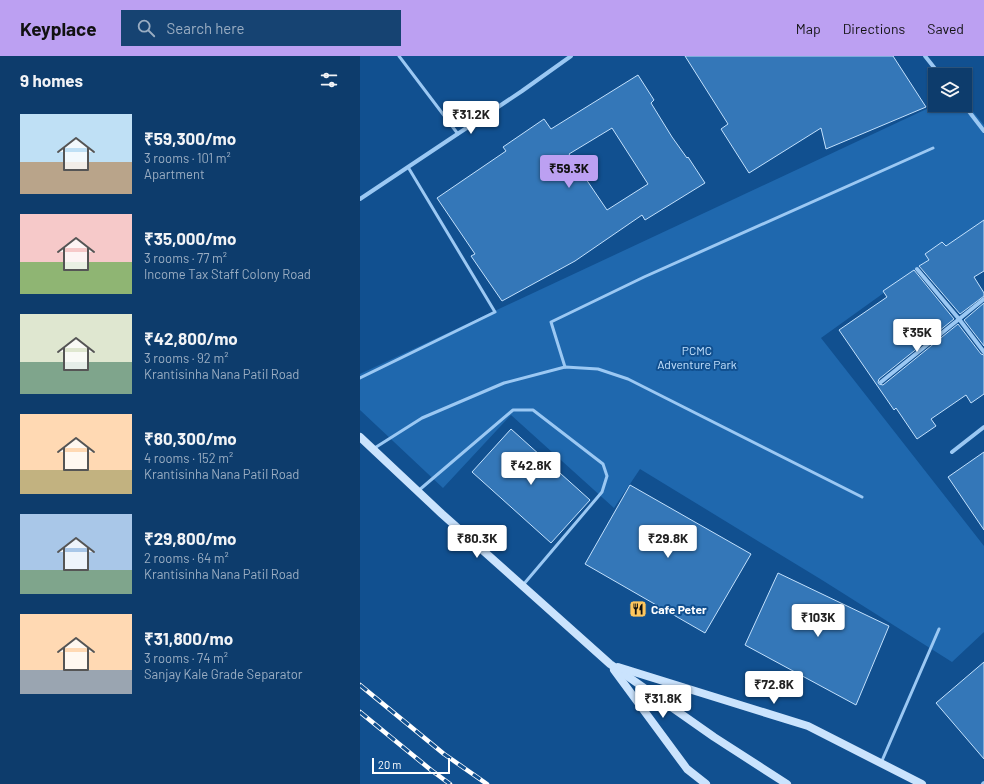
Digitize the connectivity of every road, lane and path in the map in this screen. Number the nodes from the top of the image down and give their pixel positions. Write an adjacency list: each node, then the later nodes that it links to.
1 (400, 56): 7 (lane)
2 (571, 56): 7 (street)
3 (925, 56): 4 (street)
4 (934, 68)
5 (969, 112): 6 (street)
6 (984, 131)
7 (458, 134): 9 (street)
8 (933, 148): 15 (lane)
9 (408, 167): 10 (street); 16 (lane)
10 (360, 199)
11 (917, 269): 13 (street)
12 (984, 299): 13 (street)
13 (959, 319): 14 (street); 17 (street)
14 (984, 352)
15 (565, 367): 20 (lane); 23 (lane)
16 (360, 378)
17 (881, 382)
18 (984, 427): 21 (street)
19 (360, 436): 20 (main road)
20 (373, 449): 22 (main road)
21 (952, 452)
22 (418, 491): 24 (main road); 24 (lane)
23 (862, 497)
24 (522, 586): 26 (main road)
25 (939, 629): 27 (lane)
26 (610, 664): 27 (main road); 28 (main road); 29 (main road)
27 (881, 763): 30 (main road)
28 (706, 784)
29 (787, 784)
30 (922, 784)

